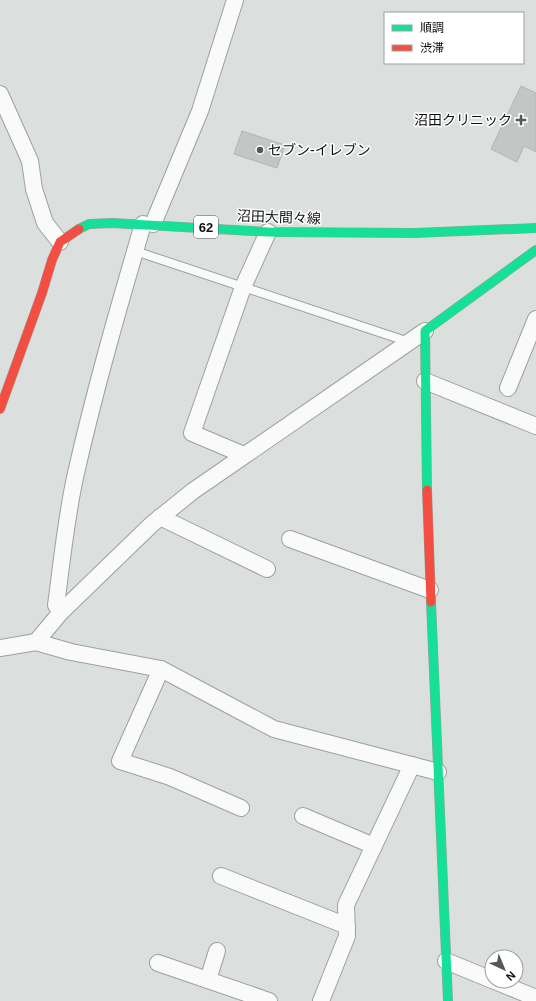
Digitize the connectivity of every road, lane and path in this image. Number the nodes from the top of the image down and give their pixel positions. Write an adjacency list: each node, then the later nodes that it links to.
1 (235, 0): 3 (street)
2 (0, 94): 6 (street)
3 (148, 224): 5 (street, 沼田大間々線 / 62); 6 (street, 沼田大間々線 / 62); 8 (street)
4 (536, 228): 5 (street, 沼田大間々線 / 62)
5 (268, 232): 9 (street)
6 (60, 242): 15 (street, 沼田大間々線 / 62)
7 (536, 250): 11 (street)
8 (135, 251): 9 (lane); 22 (street)
9 (243, 287): 12 (lane); 17 (street)
10 (536, 319): 14 (street)
11 (424, 331): 12 (street); 13 (street)
12 (409, 342): 17 (street)
13 (425, 381): 16 (street); 21 (street)
14 (508, 388)
15 (0, 409)
16 (536, 426)
17 (244, 455): 18 (street)
18 (160, 517): 20 (street); 22 (street)
19 (290, 539): 21 (street)
20 (267, 569)
21 (430, 590): 27 (street)
22 (61, 612): 23 (street)
23 (36, 642): 24 (street); 25 (street)
24 (0, 648)
25 (161, 669): 26 (street); 28 (street)
26 (412, 765): 27 (street); 30 (street)
27 (438, 772): 34 (street)
28 (241, 808)
29 (303, 816): 30 (street)
30 (374, 846): 32 (street)
31 (221, 876): 32 (street)
32 (347, 926): 41 (street)
33 (217, 951): 37 (street)
34 (446, 961): 36 (street); 42 (street)
35 (158, 963): 37 (street)
36 (484, 977)
37 (208, 980): 40 (street)
38 (514, 989): 39 (street)
39 (536, 998)
40 (269, 1001)
41 (321, 1001)
42 (448, 1001)

